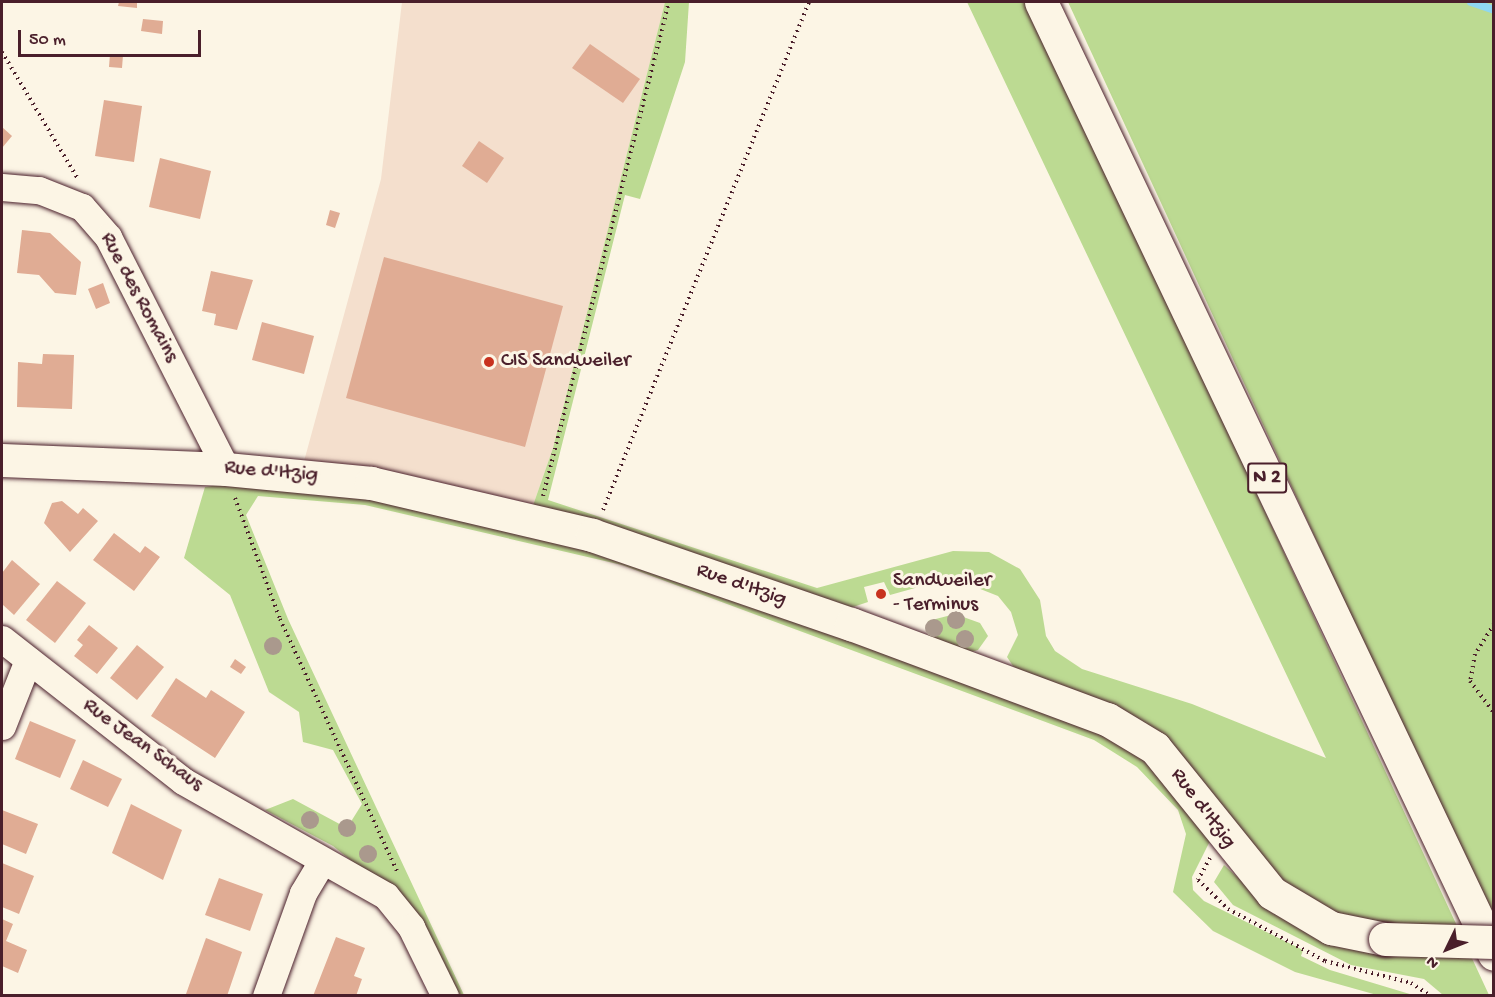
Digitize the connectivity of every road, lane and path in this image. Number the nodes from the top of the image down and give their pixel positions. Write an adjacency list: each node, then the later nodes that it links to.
1 (669, 2): 9 (path)
2 (809, 2): 10 (path)
3 (1041, 2): 19 (street, N 2)
4 (2, 52): 6 (path)
5 (2, 187): 6 (street, Rue des Romains)
6 (82, 207): 8 (street, Rue des Romains)
7 (2, 460): 8 (street, Rue d'Itzig)
8 (226, 469): 9 (street, Rue d'Itzig); 17 (path)
9 (536, 519): 10 (street, Rue d'Itzig)
10 (592, 535): 18 (street, Rue d'Itzig, bridge)
11 (1494, 624): 14 (path)
12 (2, 639): 13 (street, Rue Jean Schaus)
13 (28, 660): 15 (street); 16 (street, Rue Jean Schaus)
14 (1494, 713)
15 (2, 726)
16 (322, 861): 20 (street); 21 (street, Rue Jean Schaus); 22 (street, Rue Jean Schaus)
17 (401, 880)
18 (1494, 942)
19 (1494, 954)
20 (266, 996)
21 (430, 996)
22 (445, 996)

